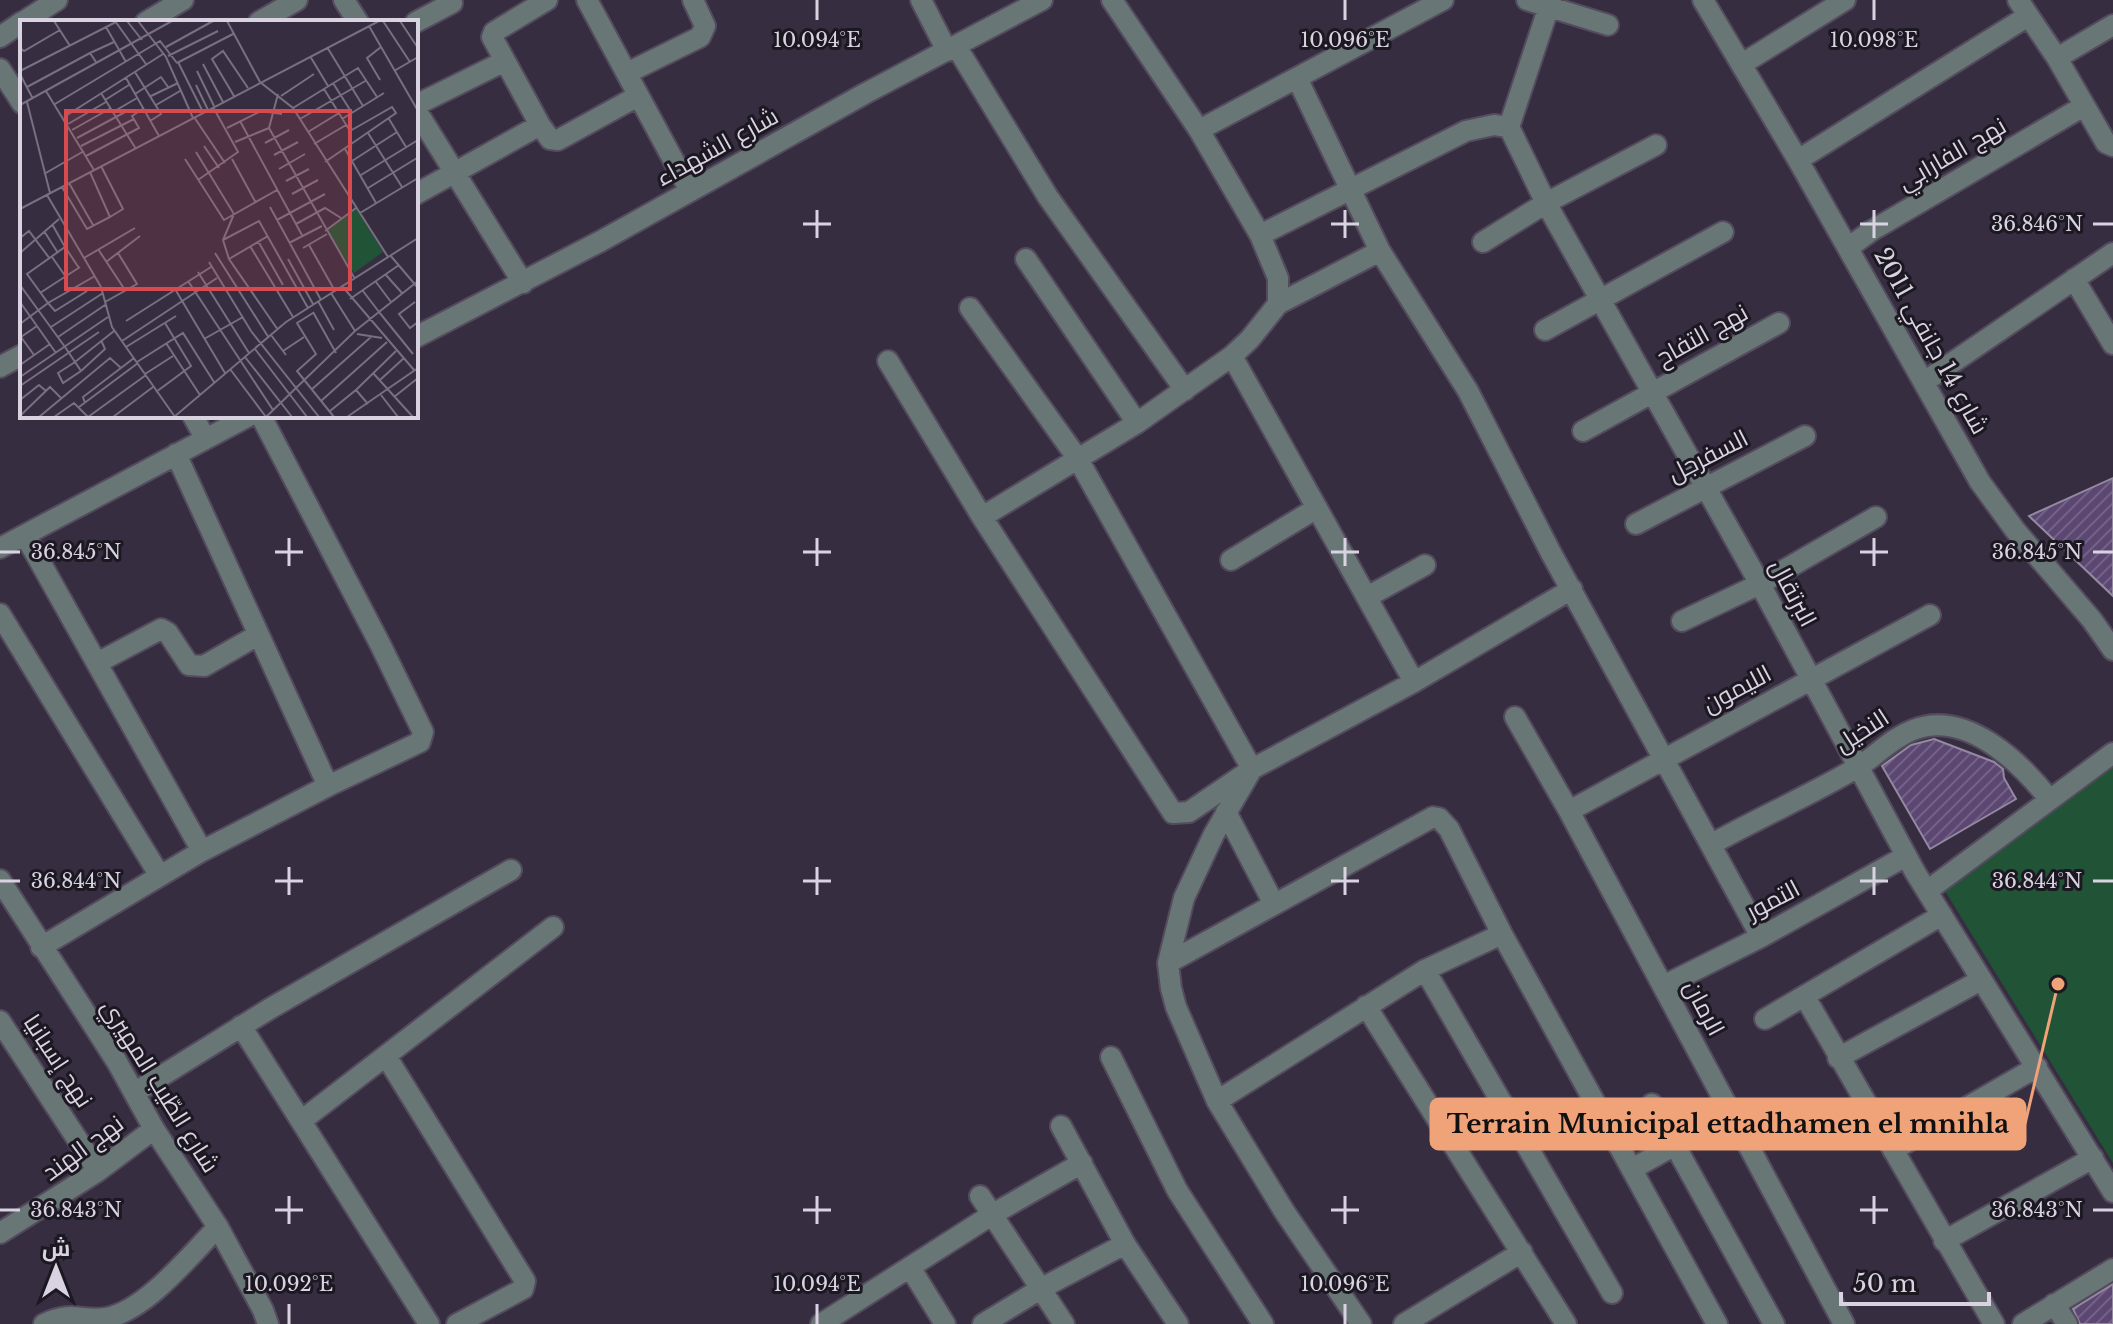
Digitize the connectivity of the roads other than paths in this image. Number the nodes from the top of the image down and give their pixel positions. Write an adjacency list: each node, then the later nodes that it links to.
1 (57, 0): 18 (street)
2 (183, 0): 19 (street)
3 (297, 0): 20 (street)
4 (547, 0): 28 (street)
5 (587, 0): 31 (street)
6 (693, 0): 31 (street)
7 (921, 0): 26 (street)
8 (1042, 0): 16 (street, شارع الشهداء)
9 (1112, 0): 40 (street)
10 (1443, 0): 32 (street)
11 (1527, 0): 15 (street)
12 (1703, 0): 29 (street, شارع 14 جانفي 2011)
13 (1845, 0): 29 (street)
14 (452, 3): 21 (street)
15 (1550, 4): 23 (street); 39 (street)
16 (1018, 6): 26 (street, شارع الشهداء)
17 (2023, 8): 27 (street); 43 (street)
18 (25, 20)
19 (149, 20)
20 (262, 20)
21 (418, 21)
22 (20, 23): 25 (street)
23 (1608, 25)
24 (2113, 25): 27 (street)
25 (0, 37)
26 (952, 48): 46 (street, شارع الشهداء); 70 (street)
27 (2057, 58): 36 (street)
28 (505, 61): 35 (street); 38 (street)
29 (1742, 64): 43 (street, شارع 14 جانفي 2011)
30 (0, 69): 34 (street)
31 (627, 73): 33 (street)
32 (1297, 78): 40 (street); 45 (street)
33 (638, 96): 38 (street); 46 (street)
34 (20, 97)
35 (418, 106)
36 (2084, 106): 42 (street); 52 (street, نهج الفارابي)
37 (418, 110): 44 (street)
38 (540, 125): 44 (street)
39 (1509, 127): 45 (street); 48 (street, البرتقال)
40 (1199, 130): 50 (street)
41 (1656, 145): 48 (street)
42 (2113, 146)
43 (1798, 160): 52 (street, شارع 14 جانفي 2011)
44 (455, 173): 47 (street); 57 (street)
45 (1352, 190): 50 (street); 53 (street)
46 (690, 191): 57 (street, شارع الشهداء)
47 (418, 193)
48 (1546, 203): 51 (street); 58 (street, البرتقال)
49 (1723, 232): 58 (street)
50 (1260, 235): 59 (street)
51 (1483, 242)
52 (1848, 248): 69 (street, شارع 14 جانفي 2011)
53 (1380, 251): 59 (street); 91 (street)
54 (2113, 253): 56 (street)
55 (1026, 259): 75 (street)
56 (2074, 279): 64 (street); 69 (street)
57 (523, 283): 63 (street, شارع الشهداء)
58 (1599, 298): 62 (street); 71 (street, البرتقال)
59 (1278, 304): 66 (street)
60 (970, 308): 80 (street)
61 (1779, 323): 71 (street, نهج التفاح)
62 (1545, 330)
63 (418, 336)
64 (2113, 344)
65 (20, 356): 68 (street)
66 (1232, 356): 70 (street); 82 (street)
67 (888, 361): 83 (street)
68 (0, 367)
69 (1924, 382): 97 (street, شارع 14 جانفي 2011)
70 (1185, 390): 75 (street)
71 (1651, 393): 76 (street, نهج التفاح); 81 (street, البرتقال)
72 (194, 418): 78 (street)
73 (245, 418): 78 (street)
74 (262, 418): 106 (street)
75 (1137, 423): 80 (street)
76 (1583, 431)
77 (1805, 436): 81 (street, السفرجل)
78 (205, 438): 79 (street)
79 (176, 454): 86 (street); 96 (street)
80 (1078, 459): 83 (street); 105 (street)
81 (1705, 486): 85 (street, السفرجل); 90 (street, البرتقال)
82 (1317, 508): 88 (street); 92 (street)
83 (982, 517): 105 (street)
84 (1876, 517): 90 (street)
85 (1636, 524)
86 (25, 535): 87 (street); 98 (street)
87 (0, 548)
88 (1231, 560)
89 (1425, 565): 92 (street)
90 (1760, 584): 95 (street); 99 (street, البرتقال)
91 (1572, 589): 100 (street); 103 (street)
92 (1367, 597): 100 (street)
93 (0, 614): 114 (street)
94 (1930, 615): 99 (street, الليمون)
95 (1682, 621)
96 (258, 635): 98 (street); 106 (street)
97 (2113, 650)
98 (97, 663): 111 (street)
99 (1809, 680): 103 (street, الليمون); 104 (street, البرتقال)
100 (1414, 682): 105 (street)
101 (1515, 717): 108 (street, الرمان)
102 (2113, 753): 107 (street)
103 (1664, 757): 108 (street, الليمون); 110 (street)
104 (1858, 766): 107 (street, النخيل); 110 (street, النخيل); 112 (street, البرتقال)
105 (1252, 769): 109 (street)
106 (328, 786): 111 (street)
107 (2050, 800): 116 (street)
108 (1569, 811): 126 (street, الرمان)
109 (1226, 812): 117 (street); 123 (street)
110 (1712, 844): 121 (street)
111 (202, 851): 114 (street)
112 (1906, 856): 116 (street, البرتقال); 121 (street, التمور)
113 (511, 870): 131 (street)
114 (160, 876): 122 (street)
115 (0, 880): 122 (street, شارع الطّيب المهيري)
116 (1927, 891): 118 (street, البرتقال)
117 (1274, 904): 120 (street); 123 (street)
118 (1942, 915): 125 (street, البرتقال); 127 (street)
119 (553, 927): 132 (street)
120 (1502, 934): 124 (street); 146 (street)
121 (1761, 937): 126 (street, التمور)
122 (41, 947): 136 (street, شارع الطّيب المهيري)
123 (1168, 963): 137 (street)
124 (1425, 970): 128 (street); 159 (street)
125 (1981, 980): 134 (street); 135 (street, البرتقال)
126 (1663, 986): 176 (street, الرمان)
127 (1805, 997): 129 (street); 134 (street)
128 (1366, 1006): 137 (street); 155 (street)
129 (1765, 1019)
130 (0, 1021): 147 (street, نهج إسبانيا)
131 (241, 1026): 136 (street); 139 (street)
132 (386, 1056): 139 (street); 164 (street)
133 (1111, 1057): 170 (street)
134 (1838, 1058): 143 (street)
135 (2037, 1067): 143 (street); 144 (street, البرتقال)
136 (134, 1093): 141 (street, شارع الطّيب المهيري)
137 (1217, 1101): 171 (street)
138 (1652, 1104): 142 (street)
139 (301, 1121): 163 (street)
140 (1061, 1126): 145 (street)
141 (154, 1129): 147 (street, نهج الهند); 151 (street, شارع الطّيب المهيري)
142 (1675, 1145): 146 (street); 175 (street)
143 (1893, 1150): 153 (street)
144 (2093, 1158): 148 (street, البرتقال); 153 (street)
145 (1082, 1163): 150 (street); 154 (street)
146 (1632, 1169): 174 (street)
147 (98, 1171): 152 (street, نهج الهند)
148 (2113, 1192)
149 (980, 1196): 150 (street)
150 (993, 1214): 156 (street); 158 (street)
151 (218, 1227): 161 (street); 162 (street, شارع الطّيب المهيري)
152 (0, 1233)
153 (1944, 1241): 177 (street)
154 (1125, 1244): 158 (street); 169 (street)
155 (1522, 1252): 172 (street); 173 (street)
156 (911, 1269): 165 (street); 166 (street)
157 (2113, 1269): 160 (street)
158 (1042, 1288): 167 (street); 168 (street)
159 (1612, 1293)
160 (2054, 1304): 178 (street); 179 (street)
161 (44, 1324)
162 (268, 1324)
163 (429, 1324)
164 (457, 1324)
165 (821, 1324)
166 (945, 1324)
167 (983, 1324)
168 (1064, 1324)
169 (1178, 1324)
170 (1263, 1324)
171 (1361, 1324)
172 (1404, 1324)
173 (1566, 1324)
174 (1717, 1324)
175 (1774, 1324)
176 (1844, 1324)
177 (1994, 1324)
178 (2023, 1324)
179 (2067, 1324)

